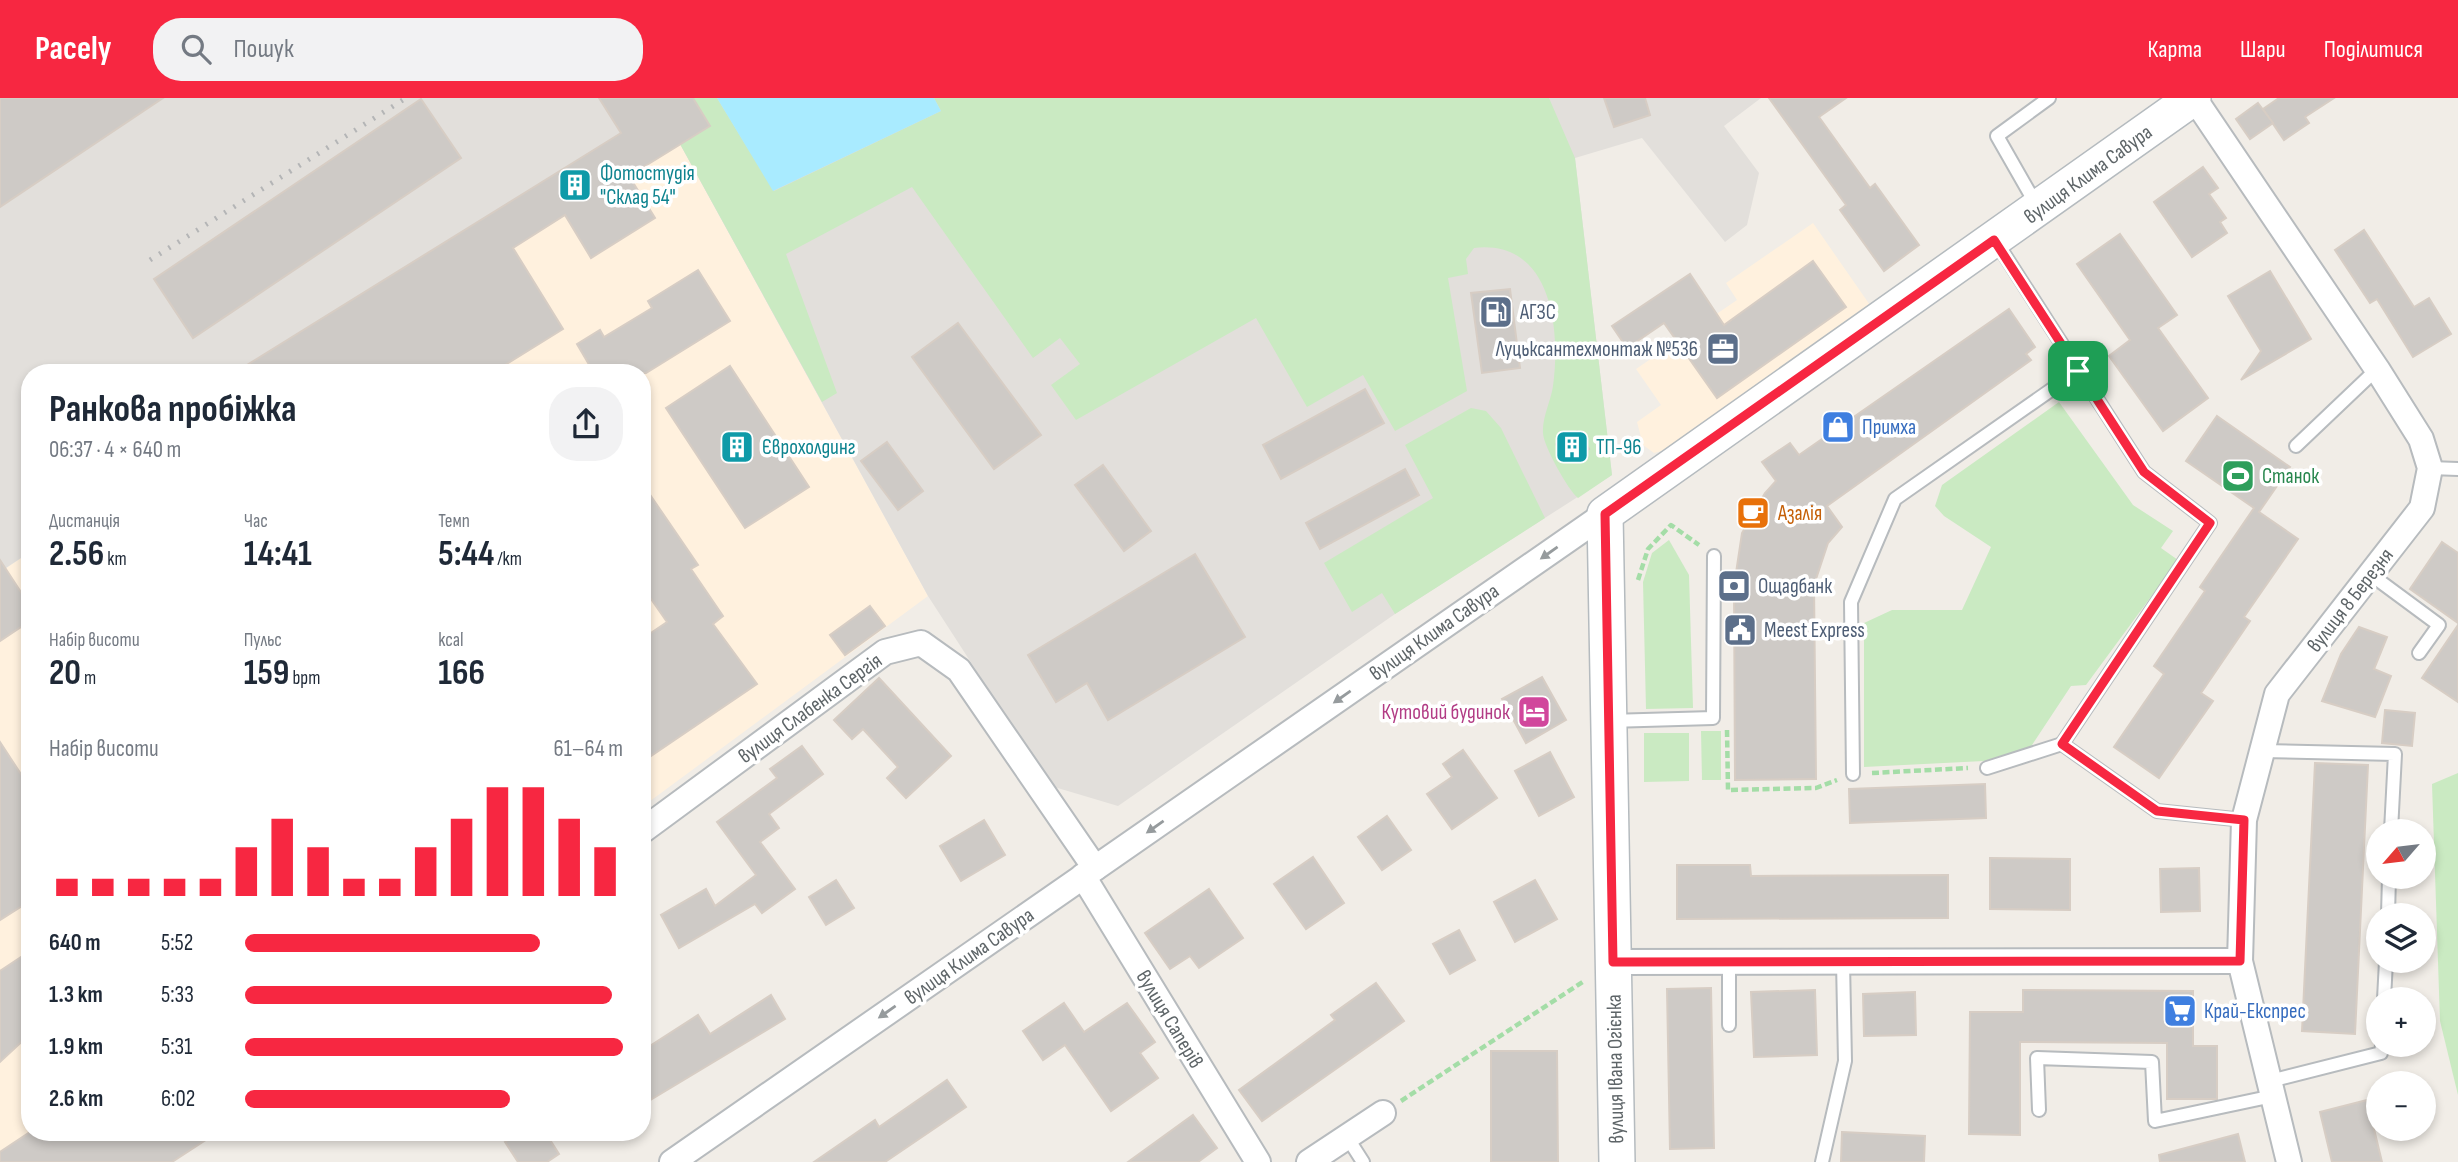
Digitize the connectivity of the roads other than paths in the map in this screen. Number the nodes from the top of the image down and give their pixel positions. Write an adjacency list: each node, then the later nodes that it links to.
1 (2049, 98): 3 (lane)
2 (2194, 98): 3 (street, вулиця Клима Савура); 5 (street)
3 (2039, 209): 4 (street, вулиця Клима Савура)
4 (1994, 240): 6 (lane); 10 (street, вулиця Клима Савура)
5 (2377, 369): 7 (lane); 8 (street)
6 (2078, 371): 15 (lane); 18 (lane)
7 (2296, 446)
8 (2430, 468): 9 (lane); 12 (street, вулиця 8 Березня)
9 (2458, 469)
10 (1605, 514): 14 (street, вулиця Івана Огієнка); 22 (street, вулиця Клима Савура, one-way to 22)
11 (1714, 555): 14 (lane)
12 (2370, 574): 13 (lane); 16 (street, вулиця 8 Березня)
13 (2419, 653)
14 (1609, 721): 24 (street, вулиця Івана Огієнка)
15 (2062, 744): 17 (lane); 20 (lane)
16 (2262, 751): 19 (lane); 20 (street, вулиця 8 Березня)
17 (1987, 768)
18 (1853, 774)
19 (2392, 819)
20 (2244, 820): 23 (street, вулиця 8 Березня)
21 (651, 824): 22 (street, вулиця Слабенка Сергія)
22 (1089, 872): 33 (street, вулиця Клима Савура, one-way to 33); 34 (street, вулиця Саперів)
23 (2240, 961): 26 (street); 29 (street, вулиця 8 Березня)
24 (1613, 962): 25 (street); 37 (street, вулиця Івана Огієнка)
25 (1729, 962): 26 (street); 27 (lane)
26 (1843, 962): 38 (lane)
27 (1729, 1025)
28 (2372, 1057): 29 (lane)
29 (2272, 1089): 30 (lane); 39 (street, вулиця 8 Березня)
30 (2039, 1110)
31 (1383, 1114): 32 (street)
32 (1347, 1137): 35 (street); 36 (lane)
33 (672, 1162)
34 (1258, 1162)
35 (1309, 1162)
36 (1363, 1162)
37 (1617, 1162)
38 (1822, 1162)
39 (2290, 1162)

